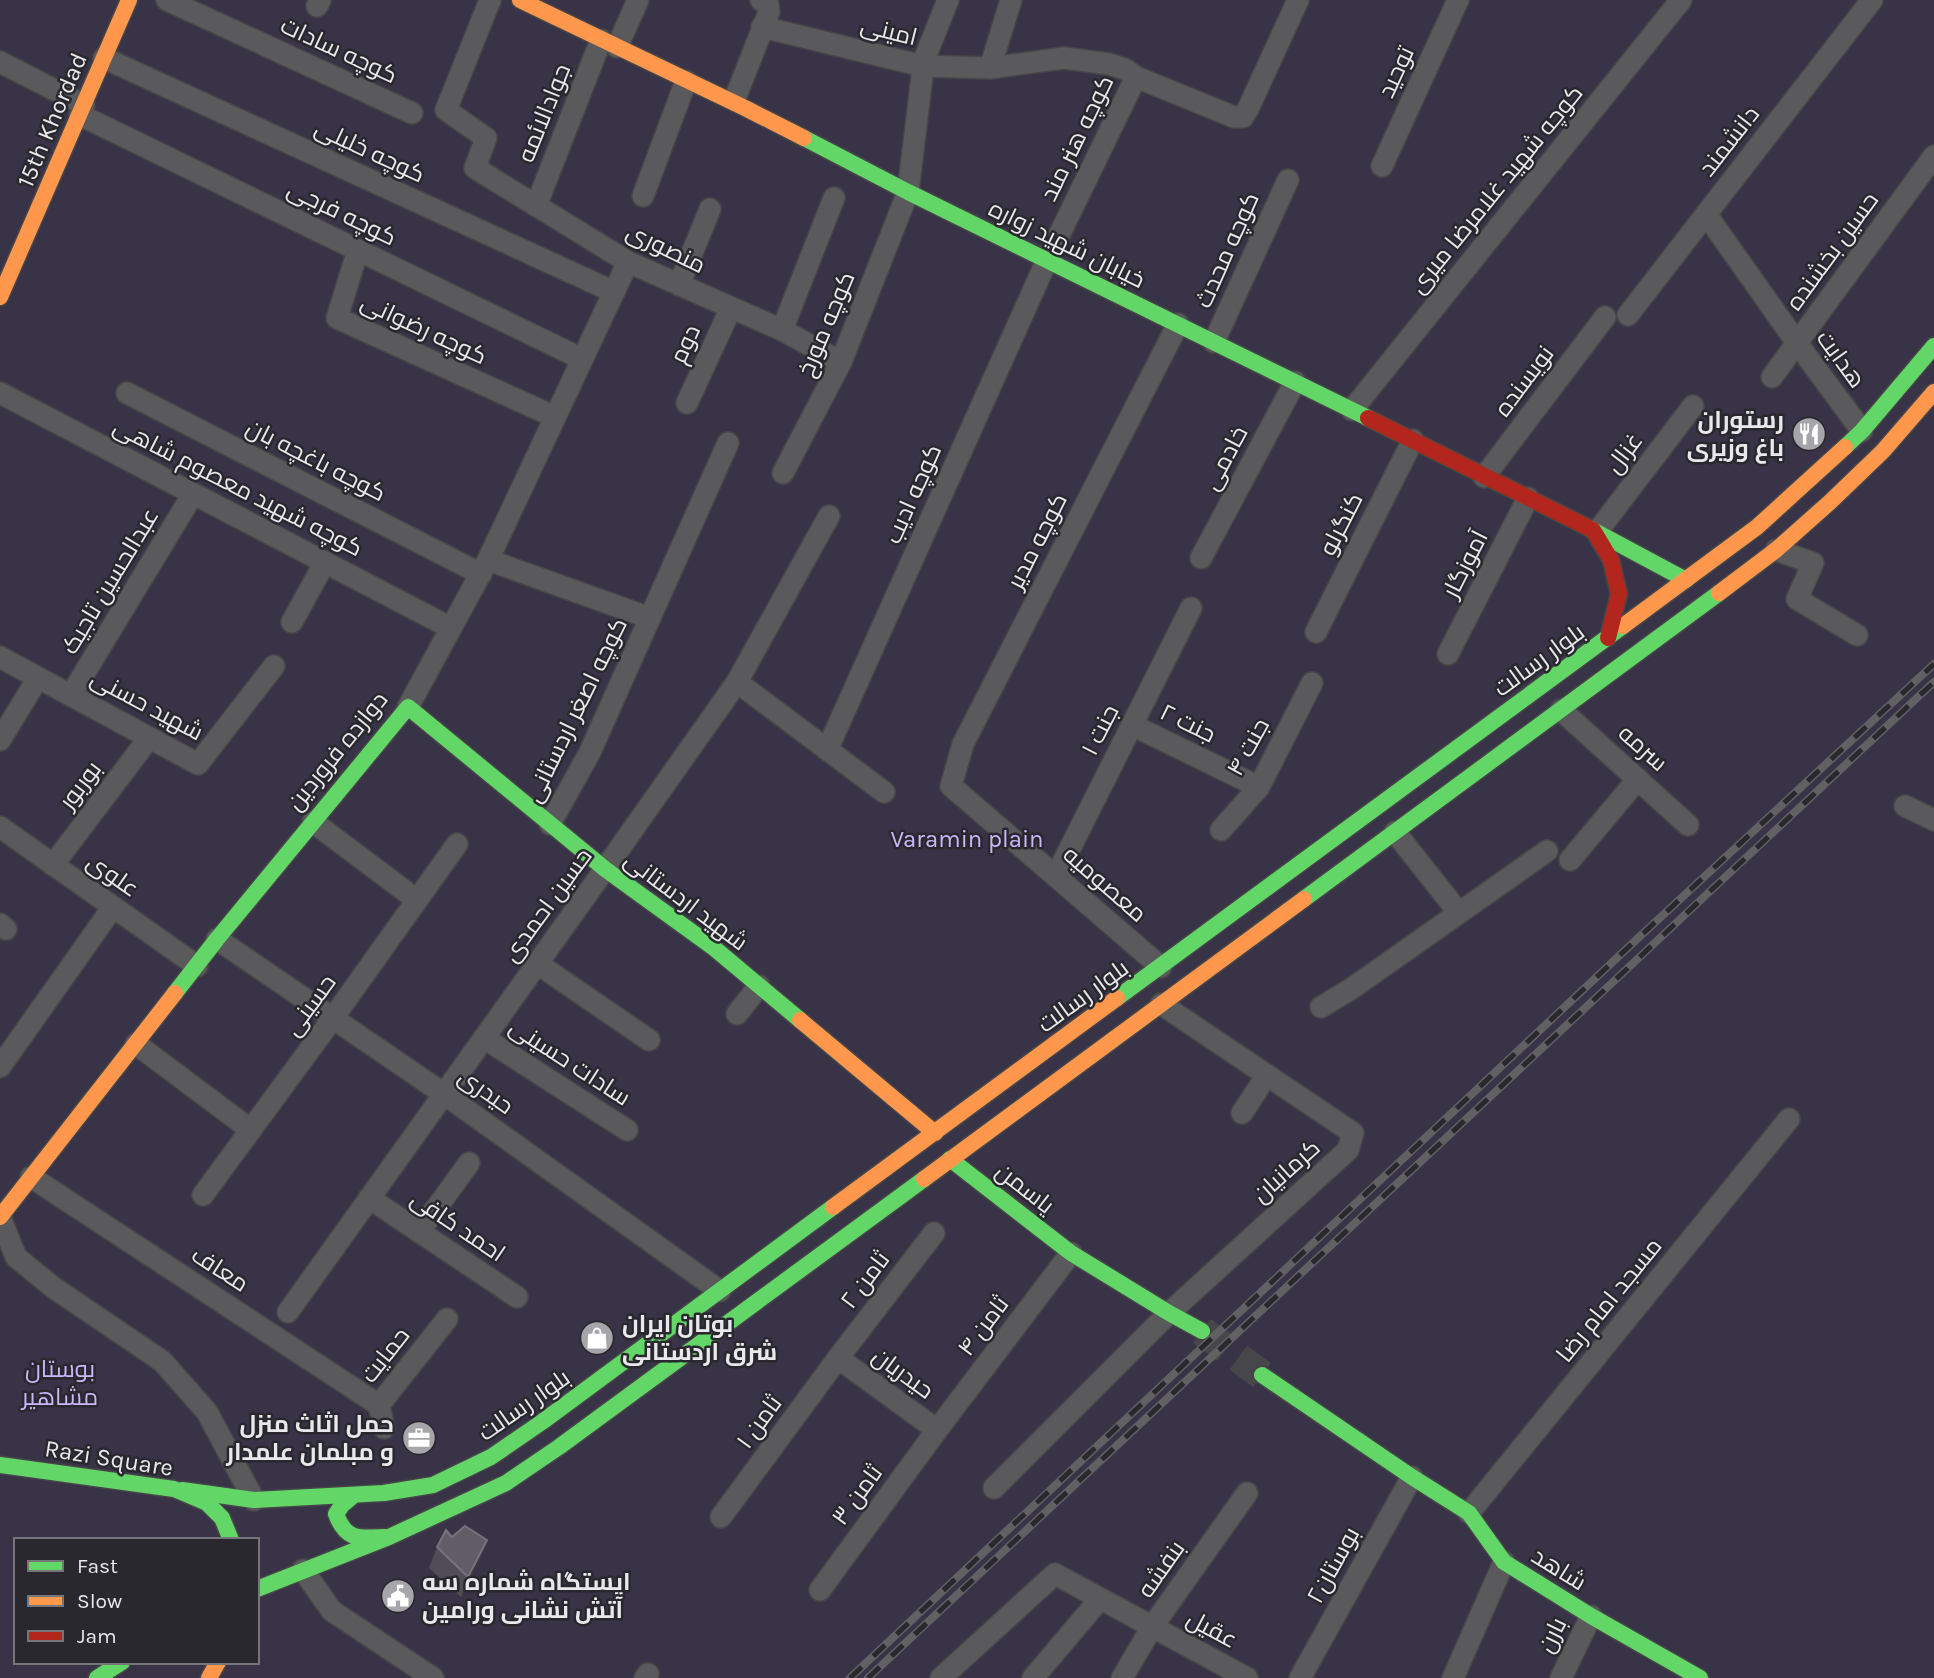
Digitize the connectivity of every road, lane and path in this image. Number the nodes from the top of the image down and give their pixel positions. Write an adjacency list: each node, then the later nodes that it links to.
1 (129, 0): 15 (main road, 15th Khordad)
2 (167, 0): 23 (street, کوچه سادات)
3 (490, 0): 30 (street, منصوری)
4 (520, 0): 14 (main road, خیابان شهید زواره)
5 (638, 0): 14 (street, جوادالائمه)
6 (948, 0): 17 (street, کوچه مورخ)
7 (1012, 0): 18 (street)
8 (1298, 0): 19 (street, امینی)
9 (1458, 0): 25 (street, توحید)
10 (1681, 0): 58 (street, کوچه شهید غلامرضا میری)
11 (1872, 0): 32 (street, دانشمند)
12 (764, 2): 13 (street)
13 (762, 27): 17 (street, امینی); 21 (street)
14 (609, 44): 20 (main road, خیابان شهید زواره); 30 (street, جوادالائمه)
15 (104, 58): 22 (main road, 15th Khordad); 37 (street, کوچه خلیلی)
16 (0, 62): 22 (street, کوچه فرجی)
17 (923, 66): 18 (street, امینی); 27 (street, کوچه مورخ)
18 (990, 68): 19 (street, امینی)
19 (1136, 76): 34 (street, کوچه هنر مند)
20 (686, 82): 27 (main road, خیابان شهید زواره); 28 (street)
21 (736, 96)
22 (82, 110): 33 (street, کوچه فرجی); 38 (main road, 15th Khordad)
23 (412, 113)
24 (1934, 156): 45 (street, حسین بخشنده)
25 (1382, 166)
26 (1288, 180): 44 (street, کوچه محدث)
27 (908, 192): 34 (main road, خیابان شهید زواره); 48 (street, کوچه مورخ)
28 (643, 196)
29 (834, 198): 43 (street)
30 (536, 206): 35 (street, منصوری)
31 (710, 209): 36 (street)
32 (1706, 214): 40 (street, دانشمند); 45 (street, هدایت)
33 (359, 250): 47 (street, کوچه فرجی); 59 (street, کوچه رضوانی)
34 (1047, 260): 42 (main road, خیابان شهید زواره); 94 (street, کوچه ادیب)
35 (628, 262): 36 (street, منصوری); 37 (street, دوازده فروردین)
36 (679, 285): 39 (street, منصوری)
37 (614, 292): 47 (street, دوازده فروردین)
38 (0, 297)
39 (731, 308): 43 (street, منصوری); 56 (street, دوم)
40 (1628, 315)
41 (1605, 317): 64 (street, نویسنده)
42 (1178, 324): 44 (main road, خیابان شهید زواره); 97 (street, کوچه مدیر)
43 (782, 330): 48 (street, منصوری)
44 (1214, 342): 52 (main road, خیابان شهید زواره)
45 (1797, 343): 51 (street, حسین بخشنده); 60 (street, هدایت)
46 (1934, 346): 49 (main road, بلوار رسالت)
47 (582, 359): 59 (street, دوازده فروردین)
48 (841, 362): 63 (street, کوچه مورخ)
49 (1919, 363): 50 (main road); 60 (main road, بلوار رسالت)
50 (1934, 376)
51 (1772, 377)
52 (1295, 382): 58 (main road, خیابان شهید زواره); 70 (street, خادمی)
53 (1934, 392): 69 (main road)
54 (0, 393): 65 (street, کوچه شهید معصوم شاهی)
55 (127, 393): 72 (street, کوچه باغچه بان)
56 (687, 403)
57 (1693, 406): 68 (street, غزال)
58 (1352, 410): 61 (main road, خیابان شهید زواره)
59 (555, 417): 72 (street, دوازده فروردین)
60 (1862, 431): 73 (main road, بلوار رسالت)
61 (1413, 440): 64 (main road, خیابان شهید زواره); 78 (street, کنگرلو)
62 (728, 443): 75 (street, کوچه اصغر اردستانی)
63 (783, 473)
64 (1485, 477): 66 (main road, خیابان شهید زواره)
65 (193, 494): 71 (street, کوچه شهید معصوم شاهی); 87 (street, عبدالحسین تاجیک)
66 (1528, 498): 68 (main road, خیابان شهید زواره); 81 (street, آموزگار)
67 (829, 516): 85 (street, حسین احمدی)
68 (1595, 531): 73 (main road, خیابان شهید زواره); 80 (main road)
69 (1776, 550): 79 (street); 89 (main road)
70 (1201, 558)
71 (325, 562): 76 (street); 77 (street, کوچه شهید معصوم شاهی)
72 (485, 567): 75 (street, کوچه اصغر اردستانی); 77 (street, دوازده فروردین)
73 (1686, 580): 80 (main road, بلوار رسالت)
74 (1191, 608): 90 (street, جنت ۱)
75 (650, 618): 103 (street, کوچه اصغر اردستانی)
76 (292, 622)
77 (451, 628): 88 (street, دوازده فروردین)
78 (1316, 632)
79 (1857, 635)
80 (1608, 638): 91 (main road, بلوار رسالت)
81 (1448, 654)
82 (0, 657): 84 (street, شهید حسنی)
83 (274, 666): 92 (street, شهید حسنی)
84 (38, 678): 87 (street, شهید حسنی); 93 (street)
85 (737, 682): 94 (street); 112 (street, حسین احمدی)
86 (1312, 683): 98 (street, جنت ۴)
87 (71, 695): 92 (street, شهید حسنی)
88 (408, 707): 102 (main road, دوازده فروردین); 103 (main road, شهید اردستانی)
89 (1561, 710): 95 (main road); 96 (street, سرمه)
90 (1132, 725): 98 (street, جنت ۲); 113 (street, جنت ۱)
91 (1486, 728): 95 (main road); 120 (main road, بلوار رسالت)
92 (149, 738): 111 (street, بوربور)
93 (0, 740)
94 (827, 750): 99 (street)
95 (1504, 752): 107 (main road)
96 (1638, 779): 104 (street, سرمه); 110 (street)
97 (951, 786): 113 (street, معصومیه)
98 (1259, 787): 106 (street, جنت ۴)
99 (884, 792)
100 (1905, 806): 101 (street)
101 (1934, 820)
102 (313, 822): 114 (street); 117 (main road, دوازده فروردین)
103 (550, 824): 112 (main road, شهید اردستانی)
104 (1688, 825)
105 (0, 827): 111 (street, علوی)
106 (1221, 830)
107 (1395, 832): 116 (street); 122 (main road)
108 (457, 844): 114 (street, حسینی)
109 (1547, 851): 116 (street)
110 (1570, 860)
111 (53, 865): 115 (street, علوی)
112 (605, 869): 118 (street, حسین احمدی); 121 (main road, شهید اردستانی)
113 (1056, 876): 120 (street, معصومیه)
114 (417, 900): 125 (street, حسینی)
115 (113, 906): 119 (street, علوی); 129 (street)
116 (1459, 913): 123 (street)
117 (217, 939): 119 (main road, دوازده فروردین); 125 (street, حیدری)
118 (538, 964): 126 (street, حسین احمدی); 127 (street)
119 (197, 966): 128 (main road, دوازده فروردین)
120 (1161, 967): 136 (main road, بلوار رسالت)
121 (759, 986): 124 (street); 136 (main road, شهید اردستانی)
122 (1161, 1004): 130 (street, کرمانیان); 137 (main road)
123 (1321, 1007)
124 (737, 1014)
125 (333, 1018): 131 (street, حیدری); 134 (street, حسینی)
126 (485, 1038): 131 (street, حسین احمدی); 135 (street, سادات حسینی)
127 (649, 1040)
128 (136, 1044): 134 (street); 139 (main road, دوازده فروردین)
129 (0, 1067)
130 (1267, 1075): 132 (street); 149 (street, کرمانیان)
131 (444, 1094): 141 (street, حسین احمدی); 146 (street, حیدری)
132 (1242, 1113)
133 (1789, 1119): 164 (street, مسجد امام رضا)
134 (251, 1130): 140 (street, حسینی)
135 (627, 1130)
136 (935, 1133): 146 (main road, بلوار رسالت)
137 (950, 1159): 145 (main road, یاسمن); 166 (main road)
138 (469, 1163): 143 (street)
139 (31, 1177): 142 (main road, دوازده فروردین); 154 (street, معاف)
140 (203, 1195)
141 (369, 1199): 143 (street, احمد کافی); 148 (street, حسین احمدی)
142 (0, 1217): 163 (street)
143 (419, 1232): 147 (street, احمد کافی)
144 (934, 1233): 152 (street, ثامن ۲)
145 (1072, 1254): 149 (main road, یاسمن); 156 (street, ثامن ۴)
146 (720, 1291): 162 (main road, بلوار رسالت)
147 (517, 1297)
148 (288, 1312)
149 (1169, 1313): 151 (main road, یاسمن); 159 (street)
150 (447, 1319): 154 (street, حمایت)
151 (1202, 1331)
152 (838, 1358): 156 (street, حیدریان); 165 (street, ثامن ۱)
153 (1262, 1375): 158 (main road, شاهد)
154 (379, 1405): 155 (street, حمایت)
155 (384, 1428)
156 (937, 1430): 171 (street, ثامن ۳)
157 (0, 1465): 160 (main road, Razi Square)
158 (1412, 1477): 164 (main road, شاهد); 183 (street, بوستان۲)
159 (994, 1488)
160 (174, 1489): 163 (main road, بلوار رسالت); 167 (main road, Razi Square)
161 (1247, 1493): 175 (street, بنفشه)
162 (354, 1495): 163 (main road, بلوار رسالت); 166 (main road)
163 (254, 1500)
164 (1469, 1513): 168 (main road, شاهد)
165 (721, 1517)
166 (389, 1537): 169 (main road)
167 (231, 1538)
168 (1504, 1562): 174 (main road, شاهد); 184 (street)
169 (298, 1572): 170 (main road); 173 (main road); 178 (street)
170 (259, 1588)
171 (820, 1590)
172 (1100, 1598): 175 (street, عقیل); 179 (street, عقیل); 180 (street)
173 (266, 1604)
174 (1591, 1616): 185 (street, بارن); 186 (main road, شاهد)
175 (1152, 1627): 181 (street, بنفشه); 182 (street, عقیل)
176 (119, 1664): 177 (main road)
177 (97, 1678)
178 (433, 1678)
179 (941, 1678)
180 (1033, 1678)
181 (1122, 1678)
182 (1247, 1678)
183 (1300, 1678)
184 (1452, 1678)
185 (1561, 1678)
186 (1700, 1678)

